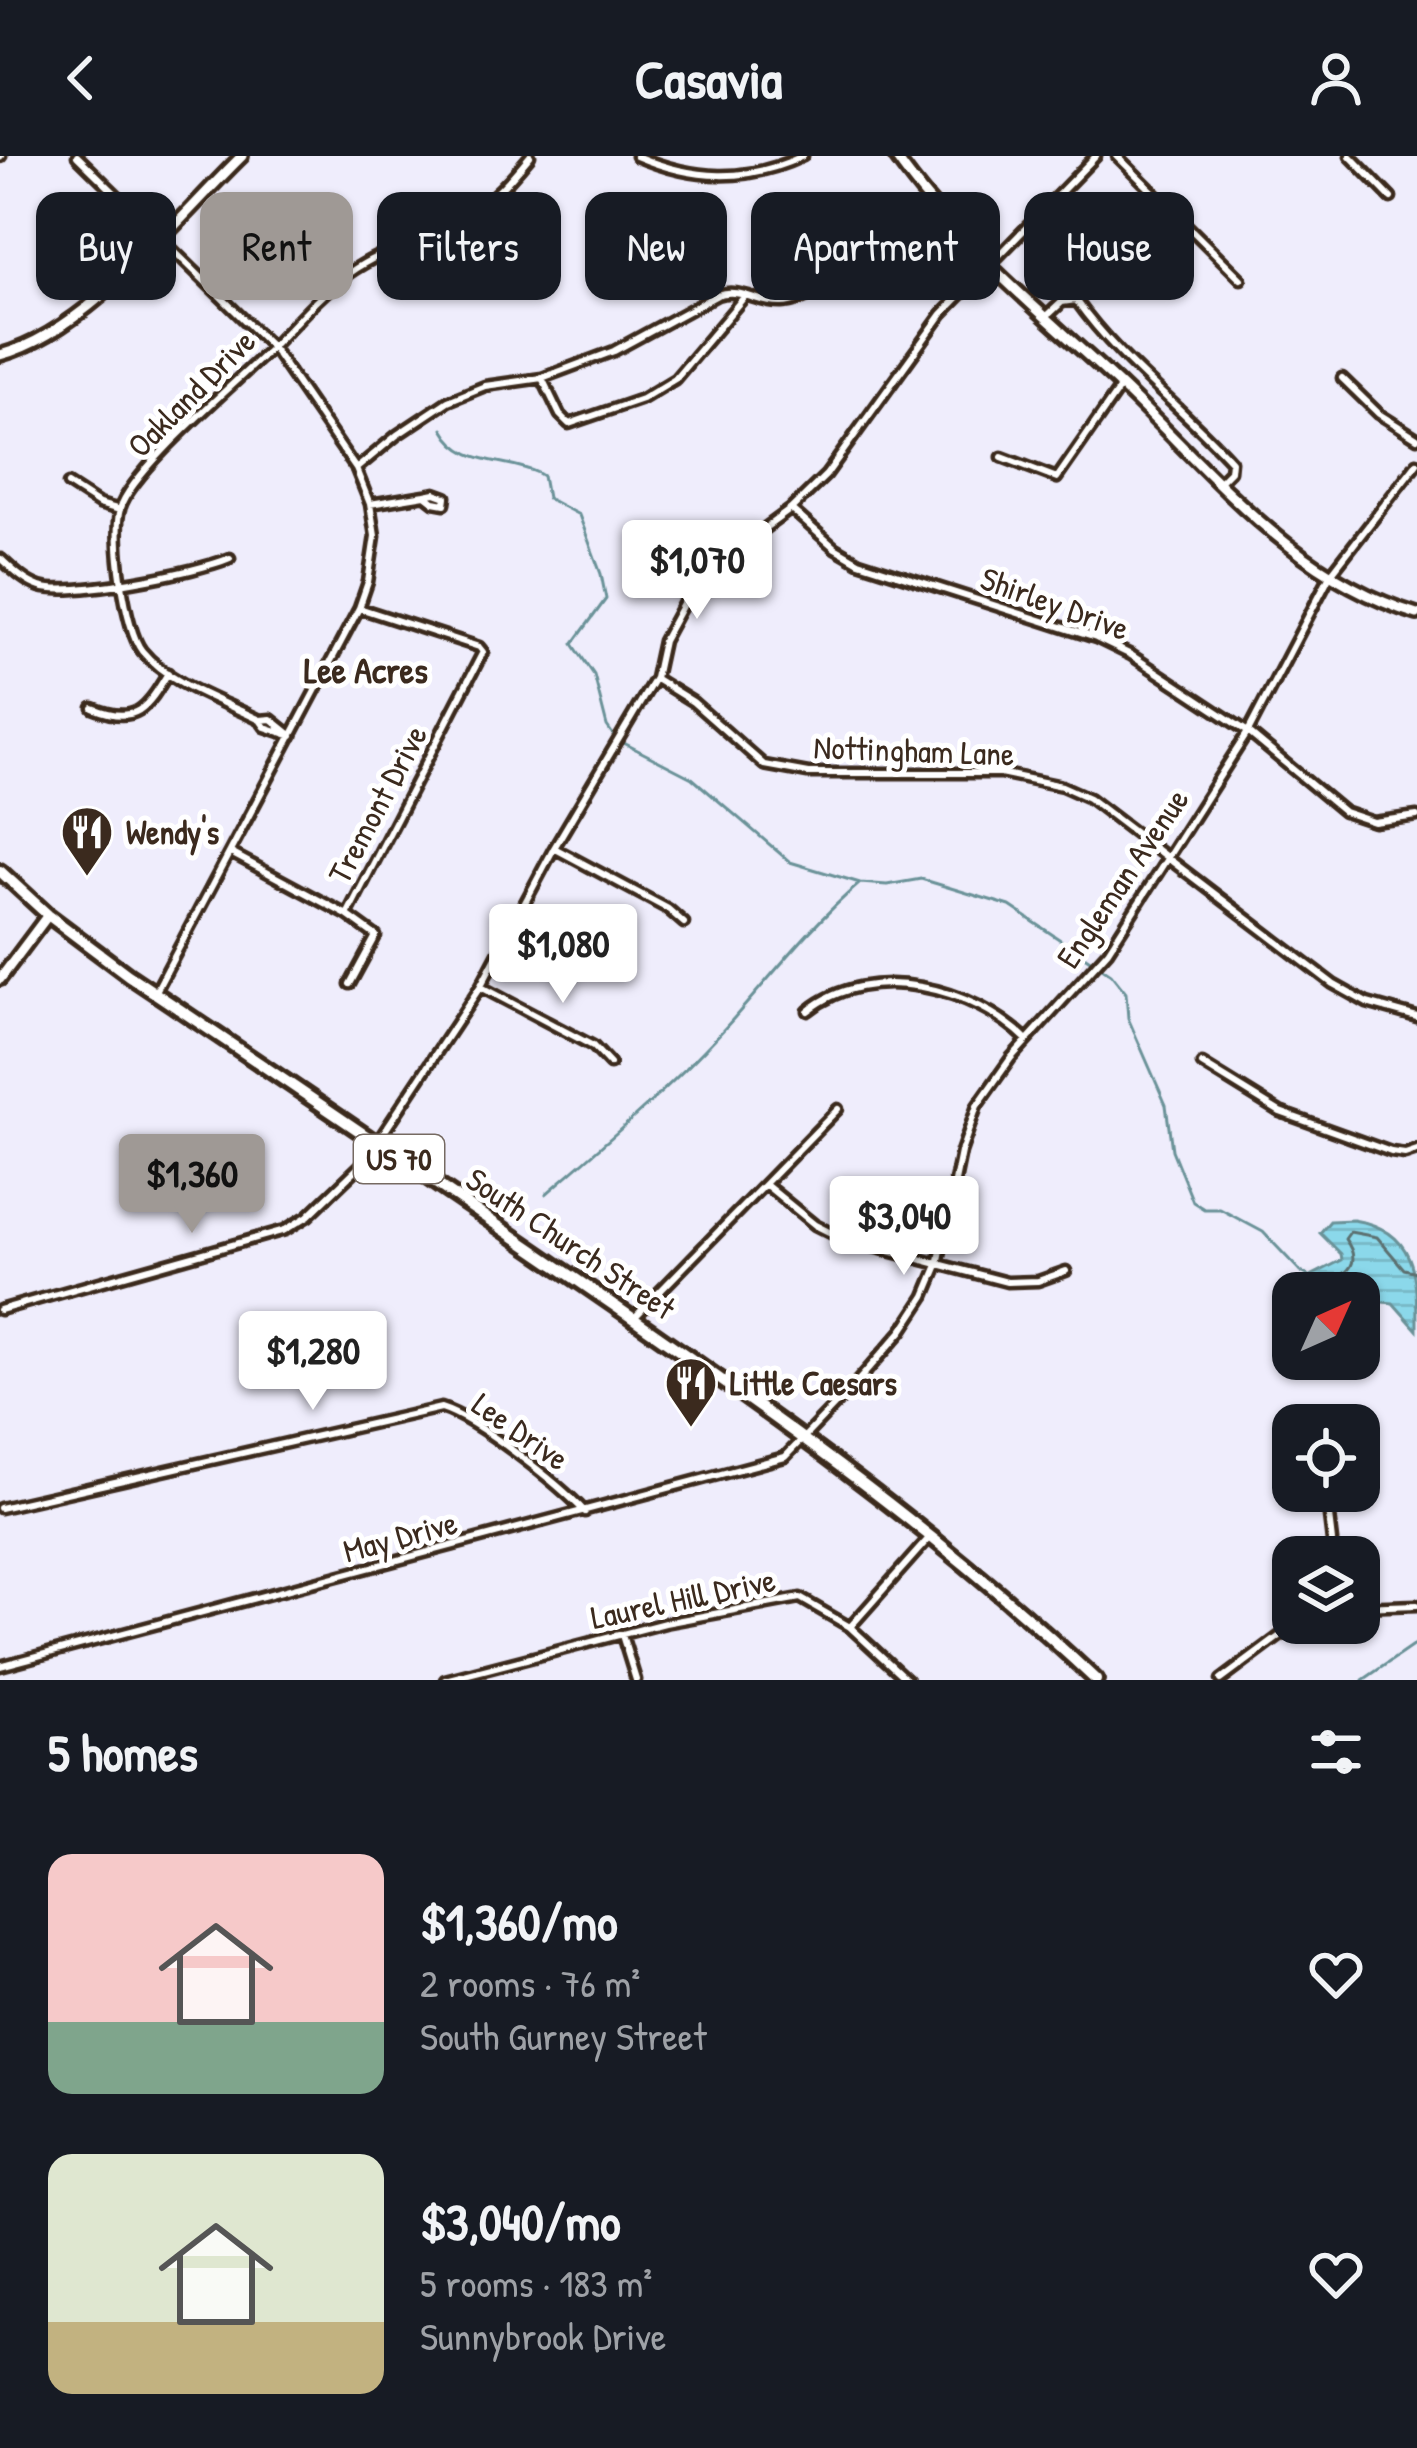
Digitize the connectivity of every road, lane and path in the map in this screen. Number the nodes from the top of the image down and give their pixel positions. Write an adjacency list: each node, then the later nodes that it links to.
1 (77, 156): 10 (street)
2 (242, 156): 13 (street)
3 (530, 156): 25 (street, Oakland Drive)
4 (636, 156): 5 (street)
5 (803, 156)
6 (895, 156): 11 (street)
7 (1096, 156): 14 (street)
8 (1117, 156): 17 (street)
9 (1350, 156): 12 (street)
10 (113, 192)
11 (922, 192)
12 (1391, 198)
13 (176, 222)
14 (1000, 252)
15 (176, 254): 25 (street)
16 (1000, 275): 24 (street)
17 (1241, 278)
18 (745, 295): 19 (street); 27 (street); 27 (street)
19 (751, 297)
20 (95, 300): 26 (street)
21 (762, 300): 22 (street)
22 (792, 300)
23 (955, 300): 38 (street)
24 (1046, 317): 29 (street); 34 (street)
25 (272, 347): 33 (street); 39 (street, Oakland Drive)
26 (0, 355)
27 (542, 377): 33 (street)
28 (1342, 378): 30 (street)
29 (1121, 386): 31 (street); 34 (street)
30 (1417, 438)
31 (1002, 457)
32 (1417, 463): 42 (street, Engleman Avenue)
33 (356, 469): 37 (street)
34 (1218, 483): 42 (street)
35 (68, 484): 39 (street)
36 (425, 495): 37 (street)
37 (370, 504): 44 (street)
38 (791, 509): 47 (street); 49 (street, Shirley Drive)
39 (120, 510): 43 (street)
40 (230, 558): 43 (street)
41 (2, 560): 43 (street)
42 (1330, 574): 45 (street); 49 (street, Engleman Avenue)
43 (124, 582): 46 (street)
44 (359, 608): 50 (street); 57 (street, Tremont Drive)
45 (1417, 614)
46 (168, 673): 48 (street); 50 (street)
47 (655, 678): 52 (street); 54 (street, Nottingham Lane)
48 (93, 708)
49 (1248, 732): 51 (street, Shirley Drive); 54 (street, Engleman Avenue)
50 (292, 736): 53 (street)
51 (1417, 817)
52 (554, 848): 58 (street); 61 (street)
53 (231, 853): 57 (street); 62 (street)
54 (1170, 856): 64 (street, Nottingham Lane); 65 (street, Engleman Avenue)
55 (0, 871): 56 (main road, South Church Street / US 70)
56 (48, 914): 59 (street); 62 (main road, South Church Street / US 70)
57 (346, 915): 60 (street)
58 (684, 923)
59 (0, 979)
60 (350, 984)
61 (480, 987): 66 (street); 69 (street)
62 (155, 993): 69 (main road, South Church Street / US 70)
63 (808, 1011): 65 (street)
64 (1417, 1017)
65 (1027, 1040): 72 (street, Engleman Avenue)
66 (610, 1064)
67 (1202, 1064): 70 (street)
68 (838, 1109): 71 (street)
69 (378, 1145): 74 (street); 75 (main road, South Church Street / US 70)
70 (1417, 1150)
71 (766, 1185): 72 (street); 75 (street)
72 (938, 1265): 73 (street); 76 (street, Engleman Avenue)
73 (1066, 1271)
74 (0, 1310)
75 (634, 1318): 76 (main road, South Church Street / US 70)
76 (805, 1437): 78 (street, May Drive); 79 (main road, South Church Street / US 70)
77 (0, 1508): 78 (street, Lee Drive)
78 (585, 1512): 85 (street, May Drive)
79 (931, 1535): 82 (street); 89 (main road, South Church Street / US 70)
80 (1417, 1605): 81 (street)
81 (1380, 1606)
82 (850, 1627): 83 (street, Laurel Hill Drive); 88 (street, Laurel Hill Drive)
83 (622, 1635): 86 (street, Laurel Hill Drive); 87 (street)
84 (1272, 1641): 90 (street)
85 (0, 1666)
86 (445, 1680)
87 (636, 1680)
88 (908, 1680)
89 (1096, 1680)
90 (1221, 1680)

